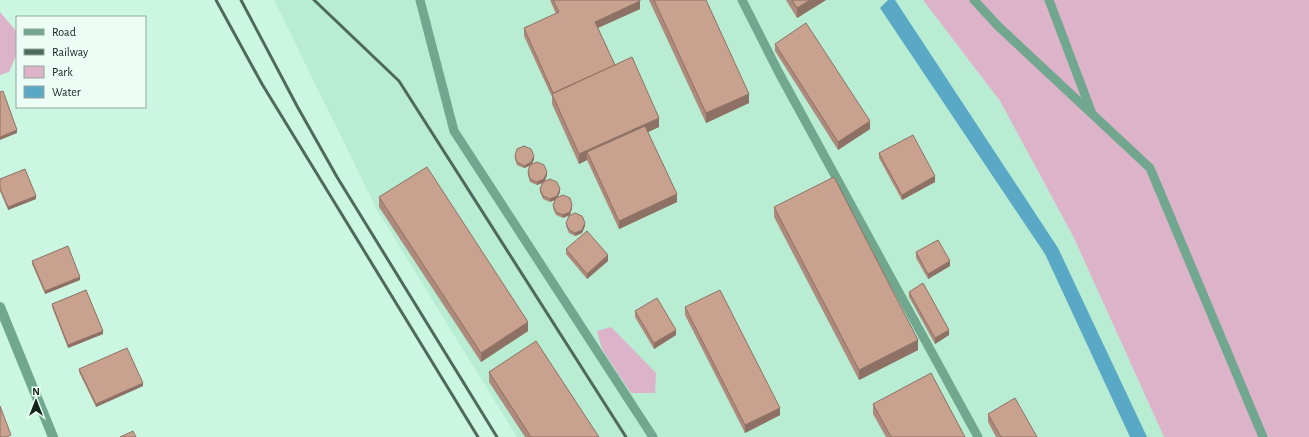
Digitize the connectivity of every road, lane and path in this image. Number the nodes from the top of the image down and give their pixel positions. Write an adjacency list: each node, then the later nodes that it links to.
1 (420, 0): 8 (lane)
2 (742, 0): 9 (lane)
3 (974, 0): 5 (lane)
4 (1049, 0): 5 (lane)
5 (1092, 114): 10 (lane)
6 (0, 307): 7 (street)
7 (52, 437)
8 (653, 437)
9 (978, 437)
10 (1263, 437)

